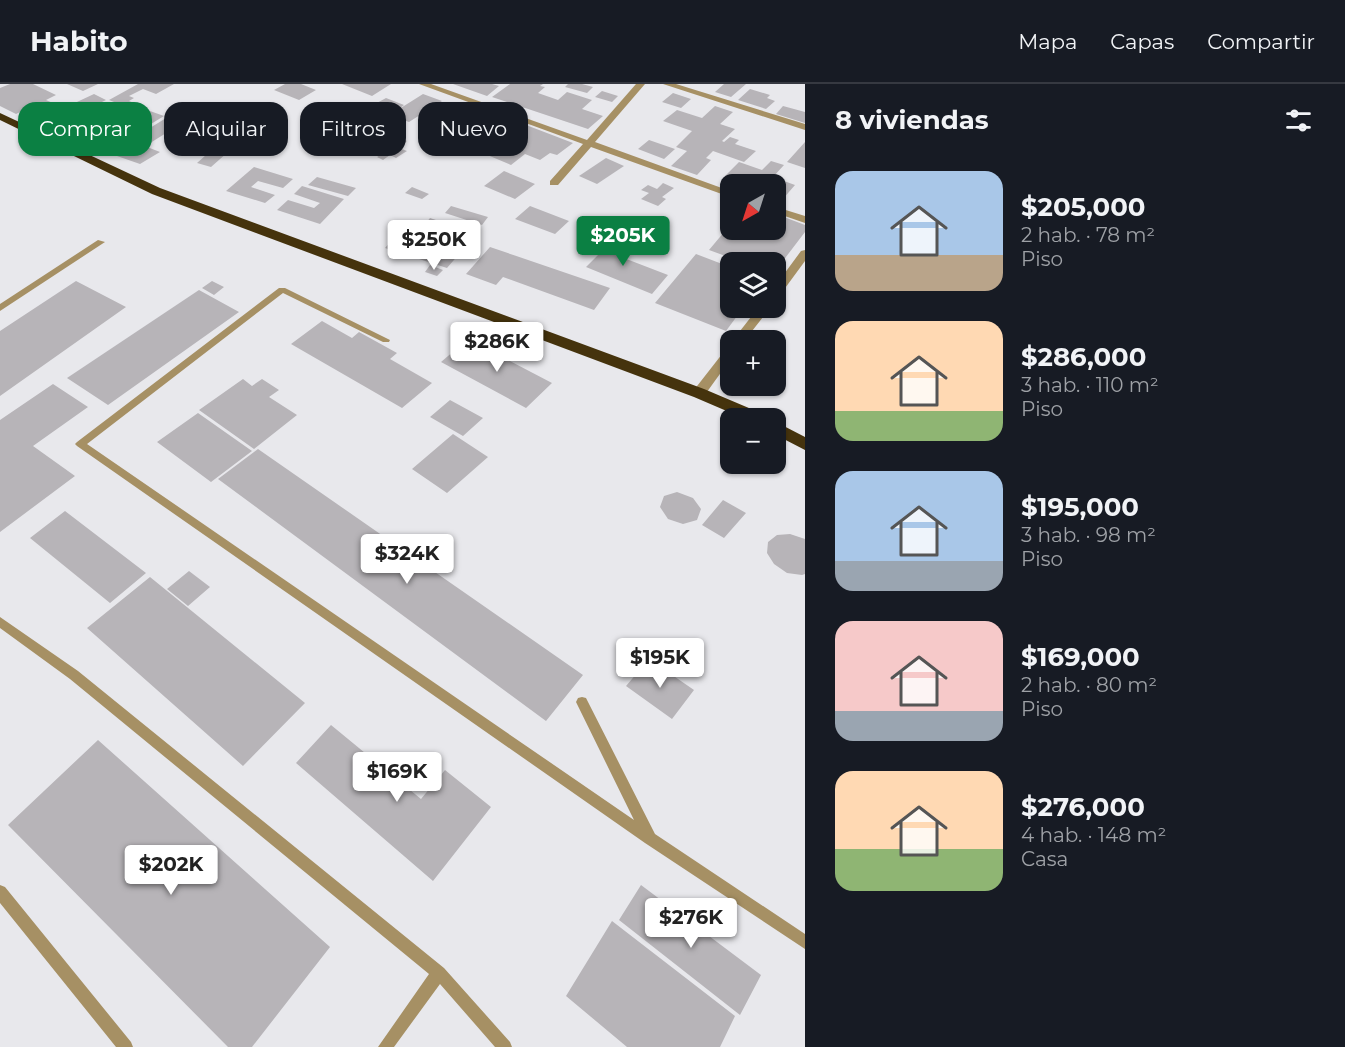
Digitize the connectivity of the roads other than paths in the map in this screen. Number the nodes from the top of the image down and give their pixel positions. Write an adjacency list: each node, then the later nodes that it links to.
1 (423, 84): 6 (street)
2 (641, 84): 6 (street)
3 (667, 84): 5 (street)
4 (0, 116): 19 (highway)
5 (805, 127)
6 (587, 144): 7 (street); 8 (street)
7 (554, 183)
8 (720, 191)
9 (786, 213): 10 (street)
10 (805, 220)
11 (101, 243): 14 (lane)
12 (805, 253): 13 (street)
13 (786, 279)
14 (0, 308)
15 (756, 318): 16 (street)
16 (747, 330)
17 (386, 340): 25 (lane)
18 (720, 365): 19 (street)
19 (699, 393): 20 (highway)
20 (734, 408)
21 (786, 434): 22 (highway)
22 (805, 444)
23 (0, 622): 28 (lane)
24 (582, 702): 25 (lane)
25 (650, 838): 27 (lane)
26 (0, 892): 29 (lane)
27 (805, 942)
28 (439, 973): 30 (lane); 31 (lane)
29 (126, 1047)
30 (385, 1047)
31 (505, 1047)

